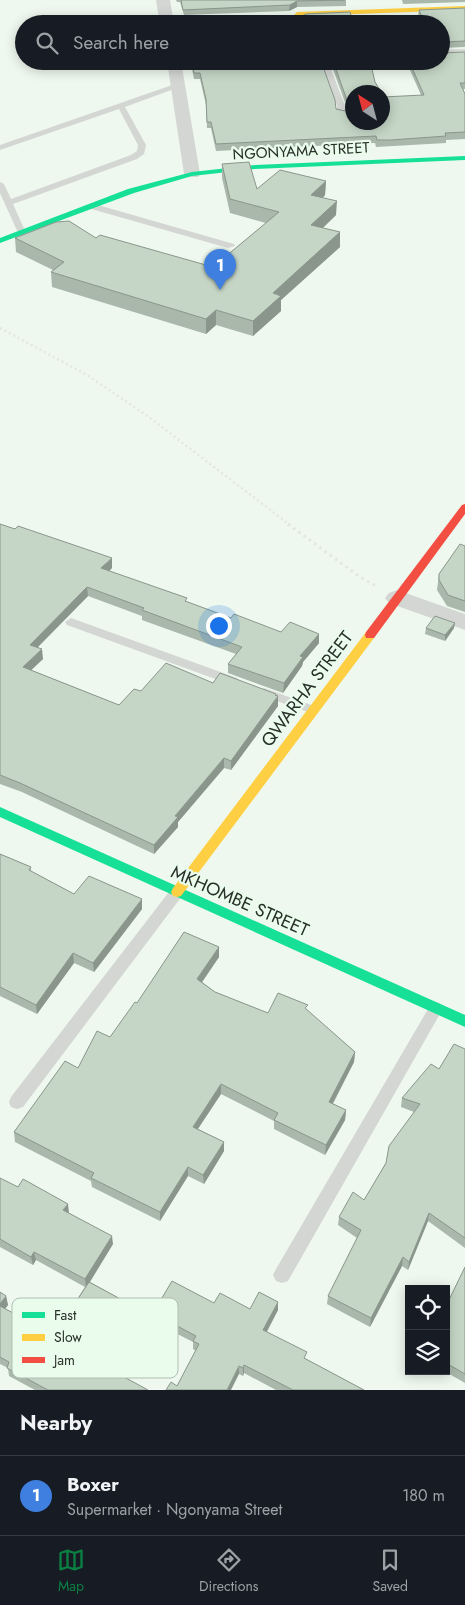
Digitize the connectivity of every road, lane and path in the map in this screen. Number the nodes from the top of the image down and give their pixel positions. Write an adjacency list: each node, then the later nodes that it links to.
1 (163, 0): 3 (street)
2 (465, 8): 4 (street)
3 (166, 15)
4 (297, 15)
5 (465, 53): 6 (street)
6 (450, 54)
7 (175, 70): 9 (street)
8 (327, 70): 11 (lane)
9 (178, 86): 10 (lane); 14 (street)
10 (120, 106): 12 (lane); 16 (lane)
11 (341, 114)
12 (0, 148)
13 (465, 158): 14 (street, NGONYAMA STREET)
14 (192, 174): 17 (street, NGONYAMA STREET)
15 (0, 184): 16 (lane)
16 (8, 203): 18 (lane)
17 (91, 206): 18 (street, NGONYAMA STREET); 20 (lane)
18 (22, 233): 19 (street, NGONYAMA STREET)
19 (0, 242)
20 (231, 246)
21 (0, 328): 23 (path)
22 (465, 507): 23 (street, QWARHA STREET)
23 (397, 598): 25 (street); 26 (street, QWARHA STREET)
24 (71, 622): 26 (lane)
25 (465, 622)
26 (313, 710): 28 (street, QWARHA STREET)
27 (0, 812): 28 (street, MKHOMBE STREET)
28 (177, 892): 29 (street, MKHOMBE STREET); 31 (lane)
29 (436, 1008): 30 (street, MKHOMBE STREET); 32 (lane)
30 (465, 1021)
31 (17, 1102)
32 (282, 1275)

